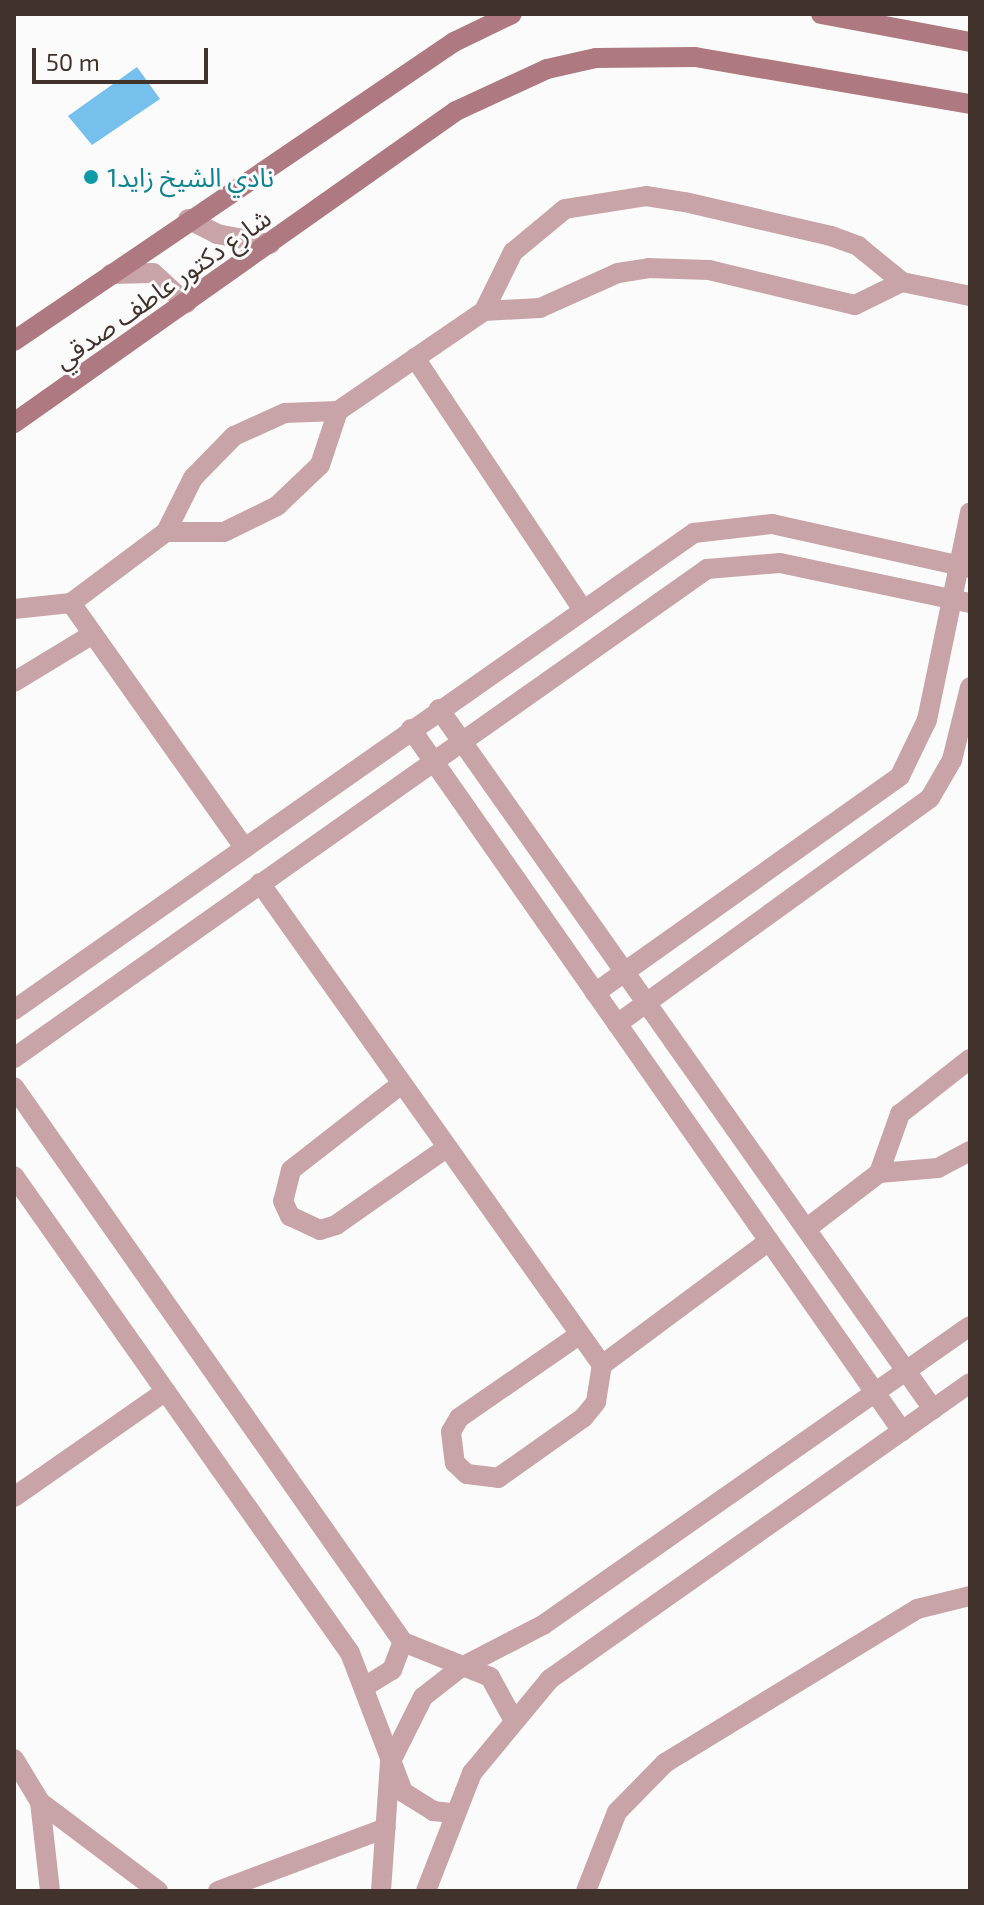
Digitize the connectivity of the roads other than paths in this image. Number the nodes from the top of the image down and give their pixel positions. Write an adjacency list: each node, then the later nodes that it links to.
1 (512, 14): 5 (street, شارع دكتور عاطف صدقي)
2 (821, 14): 3 (street)
3 (970, 42)
4 (970, 104): 6 (street, شارع دكتور عاطف صدقي)
5 (188, 219): 6 (street); 7 (street, شارع دكتور عاطف صدقي)
6 (270, 244): 10 (street, شارع دكتور عاطف صدقي)
7 (111, 274): 10 (street); 12 (street, شارع دكتور عاطف صدقي)
8 (902, 282): 9 (street); 11 (street); 11 (street)
9 (970, 296)
10 (186, 303): 15 (street, شارع دكتور عاطف صدقي)
11 (484, 311): 13 (street)
12 (14, 341)
13 (415, 358): 14 (street); 21 (street)
14 (338, 411): 17 (street); 17 (street)
15 (14, 423)
16 (970, 512): 18 (street)
17 (166, 532): 20 (street)
18 (964, 567): 19 (street); 21 (street)
19 (961, 601): 28 (street); 32 (street)
20 (71, 603): 22 (street); 23 (street)
21 (582, 608): 26 (street)
22 (14, 609)
23 (93, 634): 24 (street); 30 (street)
24 (14, 682)
25 (970, 687): 34 (street)
26 (439, 709): 27 (street); 28 (street)
27 (411, 729): 29 (street); 30 (street)
28 (460, 739): 29 (street); 32 (street)
29 (432, 759): 31 (street); 33 (street)
30 (244, 847): 35 (street)
31 (260, 883): 37 (street); 39 (street)
32 (625, 972): 33 (street); 34 (street)
33 (595, 993): 36 (street)
34 (647, 1003): 36 (street); 45 (street)
35 (14, 1010)
36 (617, 1024): 46 (street)
37 (14, 1058)
38 (970, 1059): 43 (street)
39 (400, 1085): 41 (street); 41 (street)
40 (14, 1087): 58 (street)
41 (445, 1149): 48 (street)
42 (970, 1151): 43 (street)
43 (879, 1173): 45 (street)
44 (14, 1176): 52 (street)
45 (806, 1229): 50 (street)
46 (769, 1241): 49 (street); 53 (street)
47 (970, 1326): 50 (street)
48 (576, 1337): 49 (street); 49 (street)
49 (602, 1365)
50 (906, 1371): 53 (street); 54 (street)
51 (970, 1383): 54 (street)
52 (166, 1391): 56 (street); 60 (street)
53 (875, 1393): 55 (street); 59 (street)
54 (933, 1409): 55 (street)
55 (902, 1431): 61 (street)
56 (14, 1497)
57 (970, 1596): 72 (street)
58 (403, 1642): 59 (street); 60 (street)
59 (460, 1668): 61 (street); 63 (street)
60 (366, 1686): 63 (street)
61 (512, 1717): 65 (street)
62 (14, 1759): 64 (street)
63 (390, 1763): 65 (street); 66 (street)
64 (40, 1802): 68 (street); 69 (street)
65 (451, 1813): 67 (street)
66 (386, 1828): 70 (street); 71 (street)
67 (427, 1889)
68 (50, 1891)
69 (158, 1891)
70 (218, 1891)
71 (381, 1891)
72 (586, 1891)

